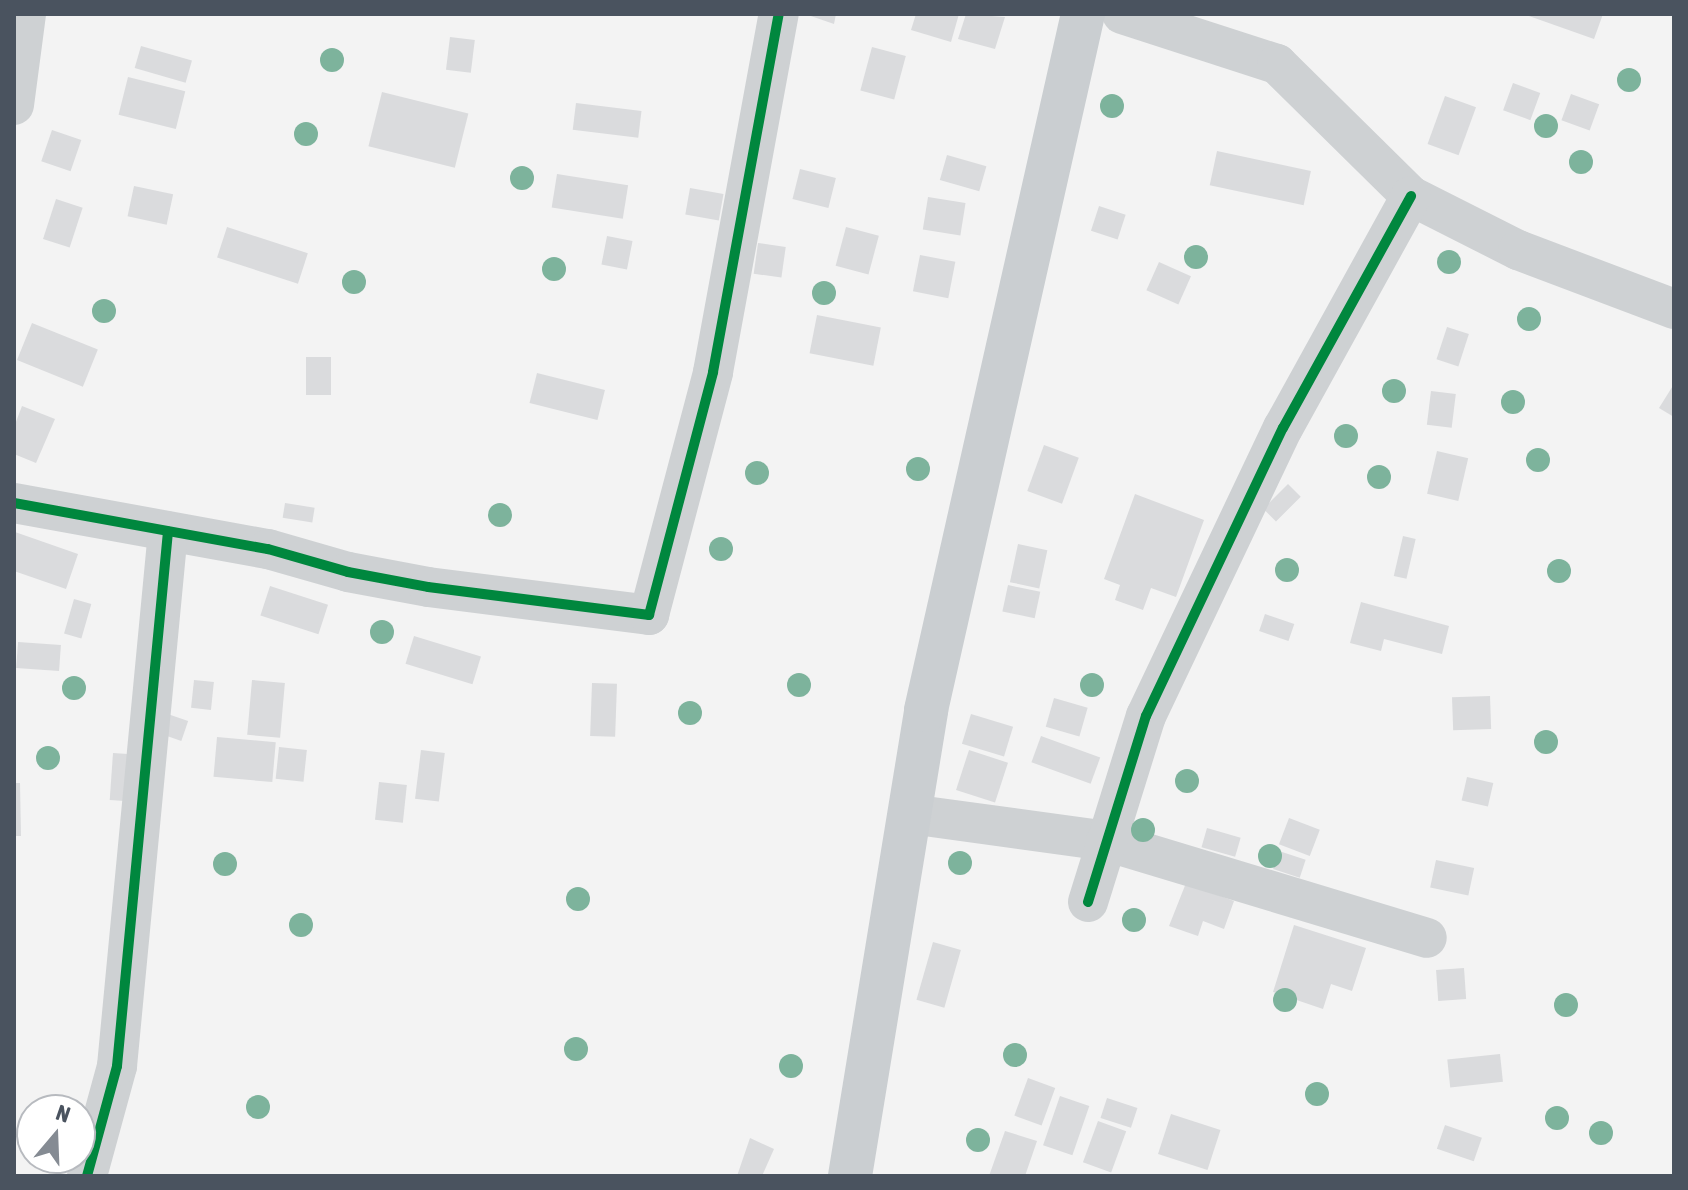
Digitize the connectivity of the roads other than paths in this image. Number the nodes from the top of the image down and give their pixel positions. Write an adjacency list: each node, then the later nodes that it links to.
1 (26, 14): 6 (street)
2 (779, 14): 10 (street)
3 (1083, 14): 11 (main road)
4 (1122, 14): 5 (street)
5 (1228, 30): 7 (street)
6 (16, 95)
7 (1411, 196): 8 (street); 12 (street)
8 (1674, 309)
9 (14, 503): 10 (street)
10 (168, 531): 15 (street)
11 (910, 814): 12 (street); 16 (main road)
12 (1106, 841): 13 (street); 14 (street)
13 (1088, 902)
14 (1427, 938)
15 (87, 1176)
16 (850, 1176)

